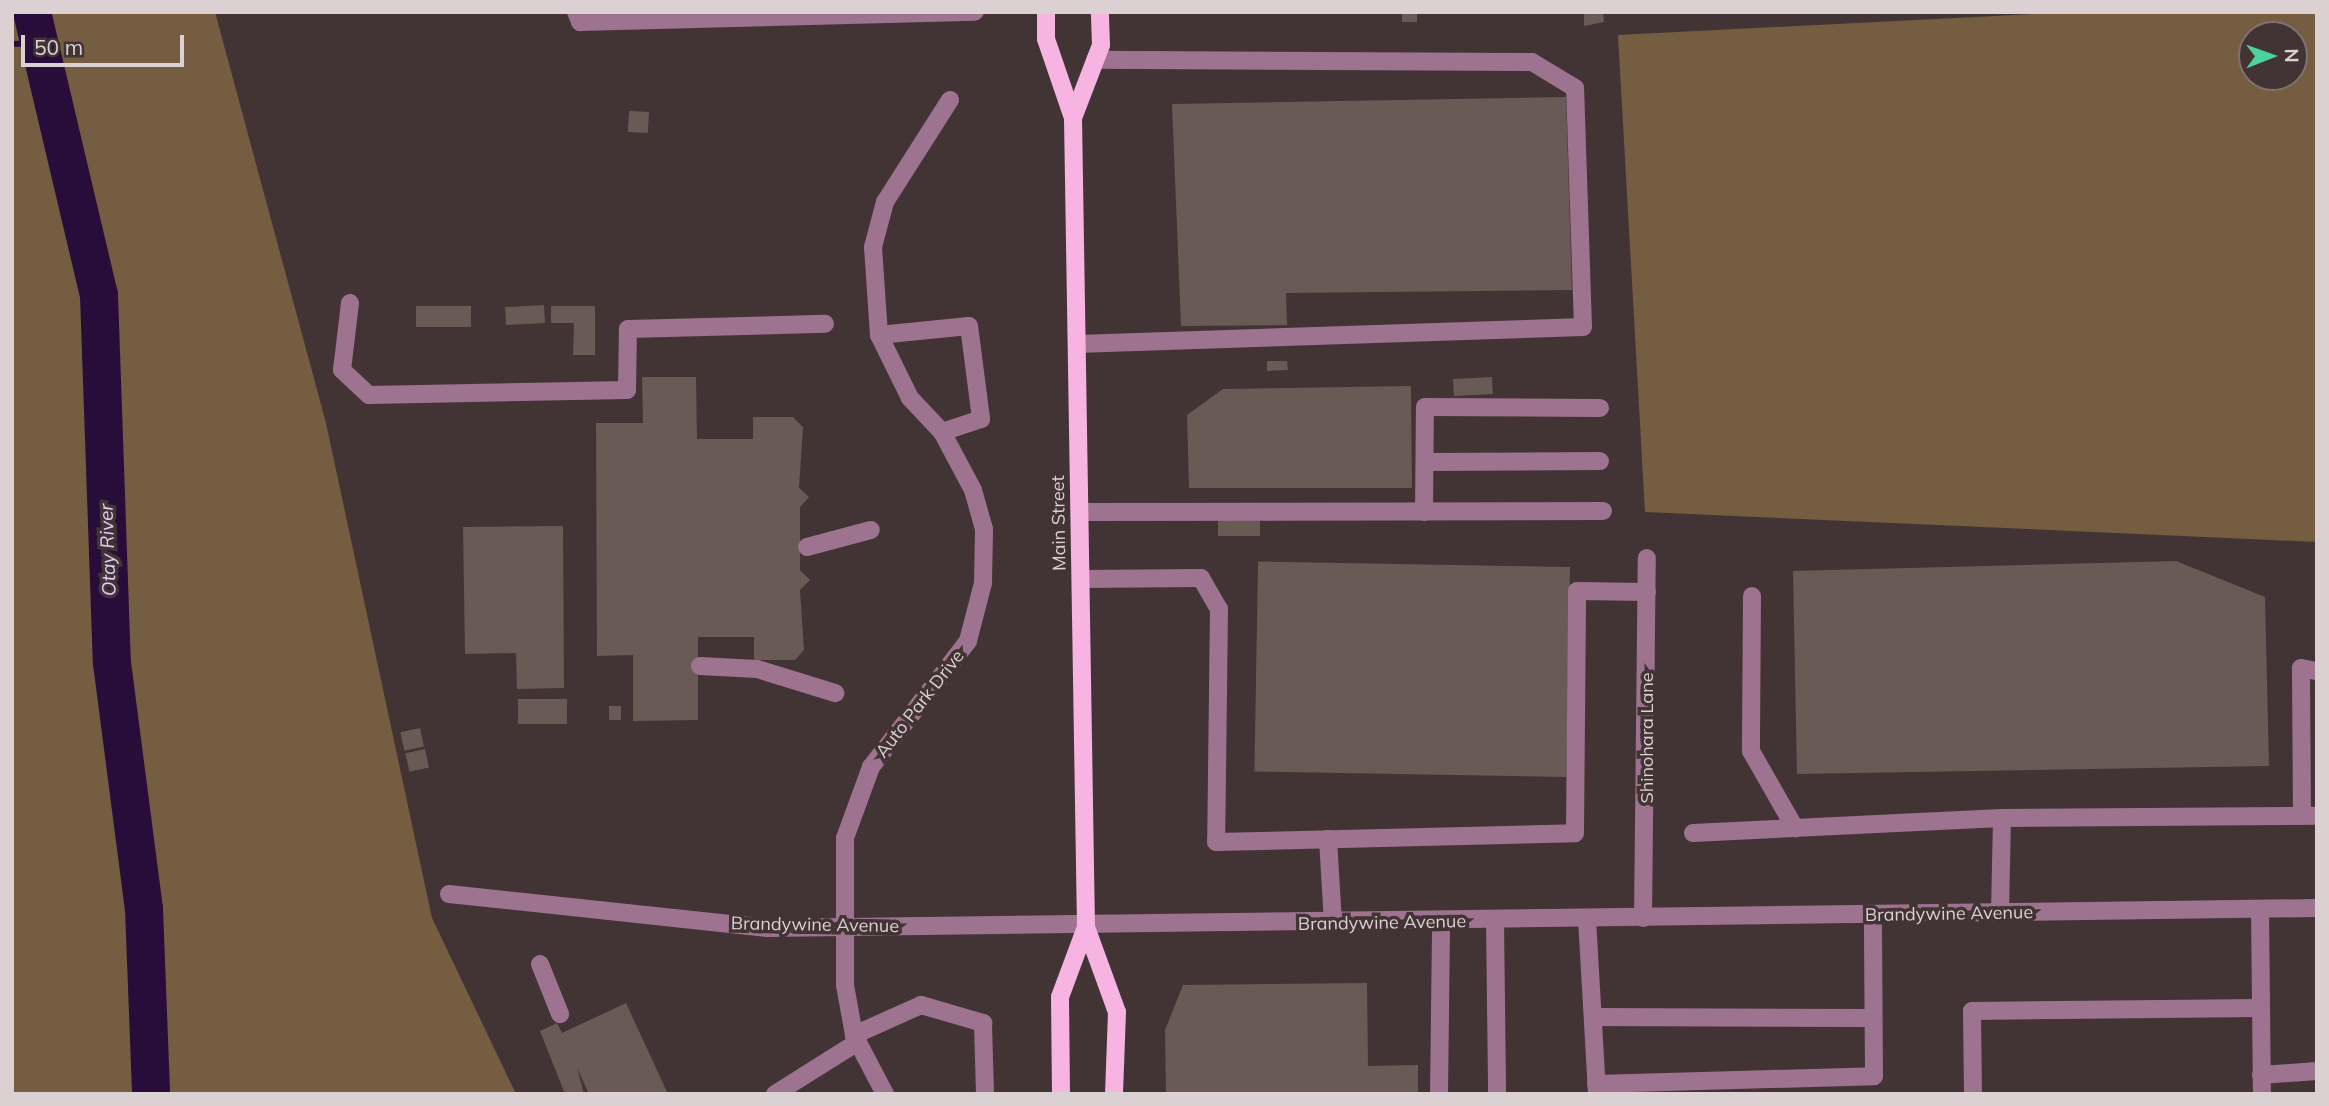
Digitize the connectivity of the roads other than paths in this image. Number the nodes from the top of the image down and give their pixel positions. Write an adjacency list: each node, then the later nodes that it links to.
1 (576, 12): 6 (street)
2 (975, 12): 5 (street)
3 (1046, 12): 9 (main road, Main Street)
4 (1100, 12): 7 (main road, Main Street)
5 (879, 13): 6 (street)
6 (784, 15)
7 (1095, 60): 9 (main road, Main Street); 13 (street)
8 (950, 100): 12 (street, Auto Park Drive)
9 (1073, 118): 13 (main road, Main Street)
10 (350, 303): 11 (street)
11 (825, 324)
12 (879, 335): 15 (street, Auto Park Drive); 15 (street)
13 (1077, 344): 18 (main road, Main Street)
14 (1600, 408): 17 (street)
15 (942, 432): 45 (street, Auto Park Drive)
16 (1600, 461): 17 (street)
17 (1424, 462): 19 (street)
18 (1080, 512): 19 (street); 24 (main road, Main Street)
19 (1424, 512): 20 (street)
20 (1603, 512)
21 (871, 530): 22 (street)
22 (807, 547)
23 (1647, 558): 25 (street, Shinohara Lane)
24 (1081, 579): 34 (street); 46 (main road, Main Street)
25 (1647, 592): 34 (street); 41 (street, Shinohara Lane)
26 (1752, 597): 32 (street)
27 (700, 666): 29 (street)
28 (2317, 671): 30 (street)
29 (835, 693)
30 (2309, 816): 31 (street)
31 (2001, 818): 32 (street); 38 (street)
32 (1795, 828): 33 (street)
33 (1693, 833)
34 (1328, 839): 44 (street)
35 (449, 894): 45 (street, Brandywine Avenue)
36 (2317, 908): 37 (street, Brandywine Avenue)
37 (2260, 909): 38 (street, Brandywine Avenue); 48 (street)
38 (2000, 913): 39 (street, Brandywine Avenue)
39 (1873, 915): 41 (street, Brandywine Avenue); 51 (street)
40 (1587, 919): 41 (street, Brandywine Avenue); 42 (street, Brandywine Avenue); 50 (street)
41 (1643, 919)
42 (1495, 921): 43 (street, Brandywine Avenue); 62 (street)
43 (1441, 922): 44 (street, Brandywine Avenue); 61 (street)
44 (1333, 923): 46 (street, Brandywine Avenue)
45 (842, 925): 46 (street, Brandywine Avenue); 52 (street, Auto Park Drive)
46 (1086, 927): 59 (main road, Main Street); 60 (main road, Main Street)
47 (540, 964): 49 (street)
48 (2261, 1008): 54 (street); 63 (street)
49 (560, 1014)
50 (1593, 1017): 51 (street); 55 (street)
51 (1873, 1018): 55 (street)
52 (856, 1038): 56 (street); 57 (street, Auto Park Drive); 58 (street)
53 (2317, 1071): 54 (street)
54 (2262, 1075): 64 (street)
55 (1597, 1089)
56 (775, 1094)
57 (886, 1094)
58 (985, 1094)
59 (1061, 1094)
60 (1114, 1094)
61 (1439, 1094)
62 (1497, 1094)
63 (1973, 1094)
64 (2262, 1094)

